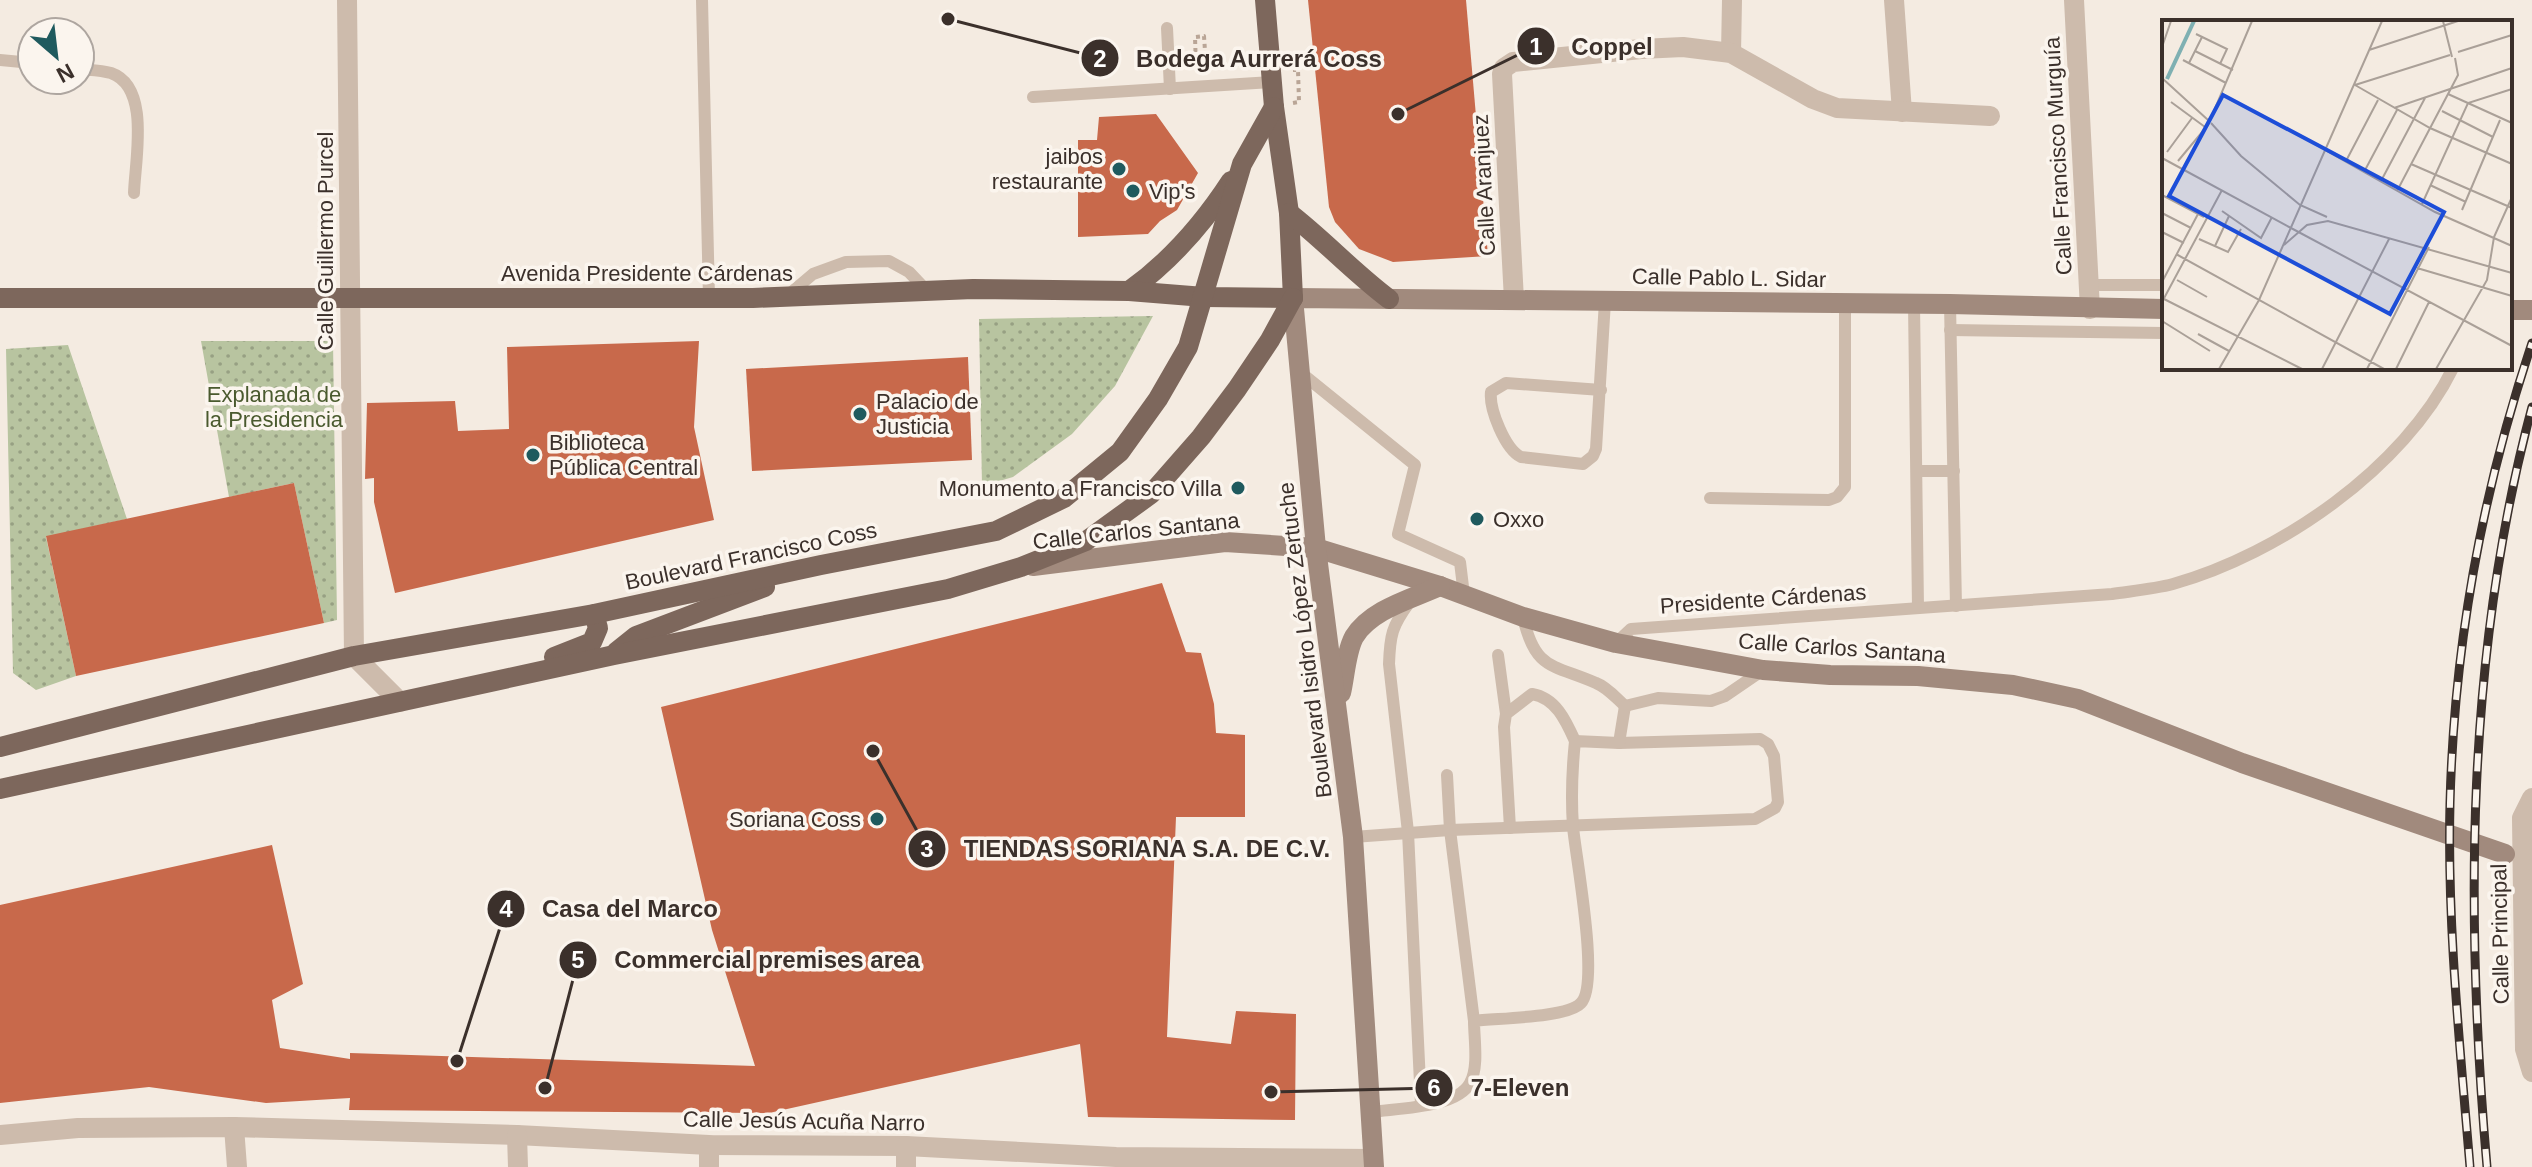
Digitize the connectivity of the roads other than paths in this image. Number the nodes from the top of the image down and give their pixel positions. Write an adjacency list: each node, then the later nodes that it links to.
1 (347, 0): 28 (street, Calle Guillermo Purcel)
2 (702, 0): 26 (lane)
3 (1265, 0): 10 (main road)
4 (1732, 0): 8 (street)
5 (1894, 0): 14 (street)
6 (2074, 0): 19 (street, Calle Francisco Murguía)
7 (1167, 28): 11 (lane)
8 (1731, 53): 14 (street); 30 (street, Calle Aranjuez)
9 (96, 71): 17 (lane)
10 (1272, 82): 11 (lane); 13 (main road)
11 (1170, 89): 12 (lane)
12 (1033, 97)
13 (1274, 107): 16 (main road, Boulevard Francisco Coss); 18 (main road)
14 (1902, 112): 15 (street)
15 (1990, 116)
16 (1242, 164): 22 (main road); 24 (main road, Boulevard Francisco Coss)
17 (134, 193)
18 (1289, 213): 27 (main road); 29 (main road)
19 (2089, 285): 20 (lane); 35 (street, Calle Francisco Murguía)
20 (2162, 285)
21 (927, 291): 22 (main road, Avenida Presidente Cárdenas); 23 (main road, Avenida Presidente Cárdenas); 23 (lane)
22 (1129, 291): 24 (main road, Avenida Presidente Cárdenas)
23 (786, 297): 26 (main road, Avenida Presidente Cárdenas)
24 (1204, 297): 27 (main road, Avenida Presidente Cárdenas); 46 (main road, Boulevard Francisco Coss)
25 (0, 298): 28 (main road, Avenida Presidente Cárdenas)
26 (709, 298): 28 (main road, Avenida Presidente Cárdenas)
27 (1293, 298): 29 (street, Calle Pablo L. Sidar); 40 (street, Boulevard Isidro López Zertuche); 47 (main road)
28 (350, 299): 58 (street, Calle Guillermo Purcel)
29 (1389, 299): 30 (street, Calle Pablo L. Sidar)
30 (1514, 300): 31 (street, Calle Pablo L. Sidar)
31 (1605, 301): 32 (street, Calle Pablo L. Sidar); 41 (lane)
32 (1845, 303): 33 (street, Calle Pablo L. Sidar); 44 (lane)
33 (1914, 304): 34 (street, Calle Pablo L. Sidar); 42 (lane)
34 (1950, 304): 35 (street, Calle Pablo L. Sidar); 37 (lane)
35 (2090, 309): 36 (street, Calle Pablo L. Sidar)
36 (2162, 309)
37 (1950, 330): 38 (lane); 43 (lane)
38 (2162, 333)
39 (2452, 370): 51 (lane, Presidente Cárdenas)
40 (1300, 372): 45 (street, Boulevard Isidro López Zertuche); 49 (lane)
41 (1601, 390): 41 (lane)
42 (1917, 471): 43 (lane); 52 (lane)
43 (1954, 471): 51 (lane)
44 (1710, 498)
45 (1316, 548): 47 (street, Calle Carlos Santana); 48 (street, Calle Carlos Santana); 63 (street, Boulevard Isidro López Zertuche)
46 (821, 565): 53 (main road, Boulevard Francisco Coss); 56 (main road)
47 (1021, 567): 56 (main road)
48 (1440, 586): 49 (street, Calle Carlos Santana); 50 (street)
49 (1464, 595): 54 (street, Calle Carlos Santana)
50 (1412, 599): 63 (street); 74 (lane)
51 (1956, 606): 52 (lane, Presidente Cárdenas)
52 (1918, 608): 55 (lane, Presidente Cárdenas)
53 (594, 614): 58 (main road, Boulevard Francisco Coss); 60 (main road)
54 (1523, 617): 55 (street, Calle Carlos Santana); 62 (lane)
55 (1616, 643): 59 (street, Calle Carlos Santana)
56 (614, 655): 60 (main road)
57 (1498, 655): 64 (lane)
58 (354, 656): 61 (street); 67 (main road, Boulevard Francisco Coss)
59 (1763, 670): 62 (lane); 76 (street, Calle Carlos Santana)
60 (485, 683): 61 (main road)
61 (400, 702): 69 (main road)
62 (1625, 706): 66 (lane)
63 (1338, 708): 75 (street, Boulevard Isidro López Zertuche)
64 (1506, 714): 65 (lane); 72 (lane)
65 (1575, 741): 66 (lane); 71 (lane)
66 (1619, 743): 71 (lane)
67 (0, 747)
68 (1447, 775): 73 (lane)
69 (0, 789)
70 (2532, 798): 78 (street, Calle Principal)
71 (1573, 827): 72 (lane); 77 (lane)
72 (1510, 828): 73 (lane)
73 (1450, 830): 74 (lane); 77 (lane)
74 (1408, 832): 75 (lane); 79 (lane)
75 (1353, 837): 80 (street, Boulevard Isidro López Zertuche)
76 (2505, 854)
77 (1474, 1021): 79 (lane)
78 (2532, 1072)
79 (1421, 1104): 80 (lane)
80 (1371, 1112): 87 (street, Boulevard Isidro López Zertuche)
81 (234, 1127): 82 (street, Calle Jesús Acuña Narro); 83 (street, Calle Jesús Acuña Narro); 88 (street)
82 (0, 1135)
83 (517, 1135): 84 (street, Calle Jesús Acuña Narro); 89 (street)
84 (709, 1145): 85 (street, Calle Jesús Acuña Narro); 90 (street)
85 (906, 1157): 86 (street, Calle Jesús Acuña Narro)
86 (1116, 1162): 87 (street, Calle Jesús Acuña Narro)
87 (1374, 1163)
88 (237, 1167)
89 (518, 1167)
90 (709, 1167)

